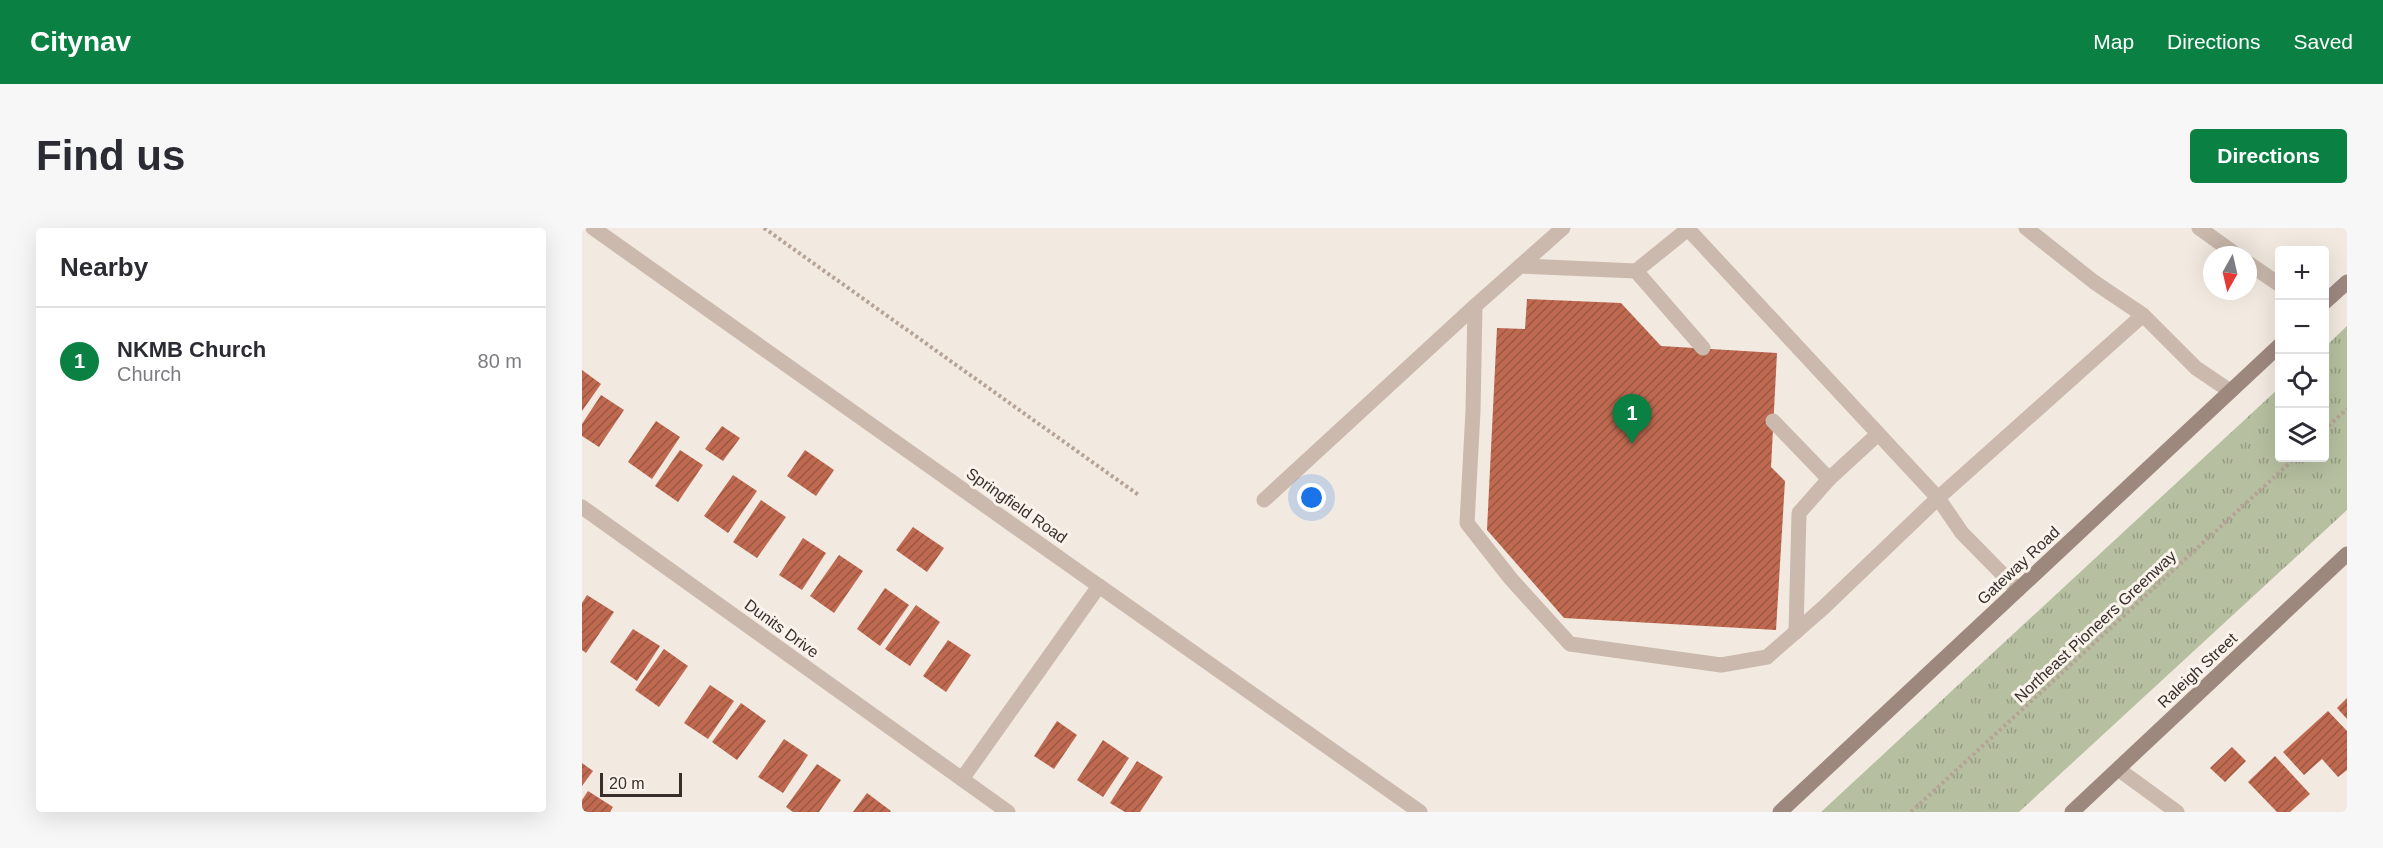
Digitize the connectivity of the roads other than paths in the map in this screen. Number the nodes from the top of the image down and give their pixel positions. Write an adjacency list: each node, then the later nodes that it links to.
1 (593, 228): 25 (street, Springfield Road)
2 (1563, 228): 7 (street)
3 (2026, 228): 14 (street)
4 (2199, 228): 6 (street)
5 (1688, 229): 9 (street); 19 (street)
6 (2224, 246)
7 (1521, 266): 9 (street); 13 (street)
8 (2257, 269): 10 (street)
9 (1636, 271): 15 (street)
10 (2275, 282)
11 (2347, 282): 12 (main road)
12 (2328, 300)
13 (1475, 306): 22 (street); 27 (street)
14 (2143, 315): 17 (street); 21 (street)
15 (1703, 348)
16 (2275, 350): 17 (main road, Gateway Road)
17 (2230, 391): 26 (main road, Gateway Road)
18 (1773, 421): 20 (street)
19 (1878, 434): 20 (street); 21 (street)
20 (1829, 479): 27 (street)
21 (1938, 498): 26 (street); 27 (street)
22 (1264, 500)
23 (582, 507): 29 (street, Dunits Drive)
24 (2347, 554): 28 (main road, Raleigh Street)
25 (1099, 586): 29 (street); 31 (street, Springfield Road)
26 (2018, 590): 32 (main road, Gateway Road)
27 (1796, 632)
28 (2118, 769): 33 (main road, Raleigh Street); 34 (street)
29 (962, 779): 30 (street, Dunits Drive)
30 (1008, 812)
31 (1420, 812)
32 (1780, 812)
33 (2072, 812)
34 (2177, 812)

